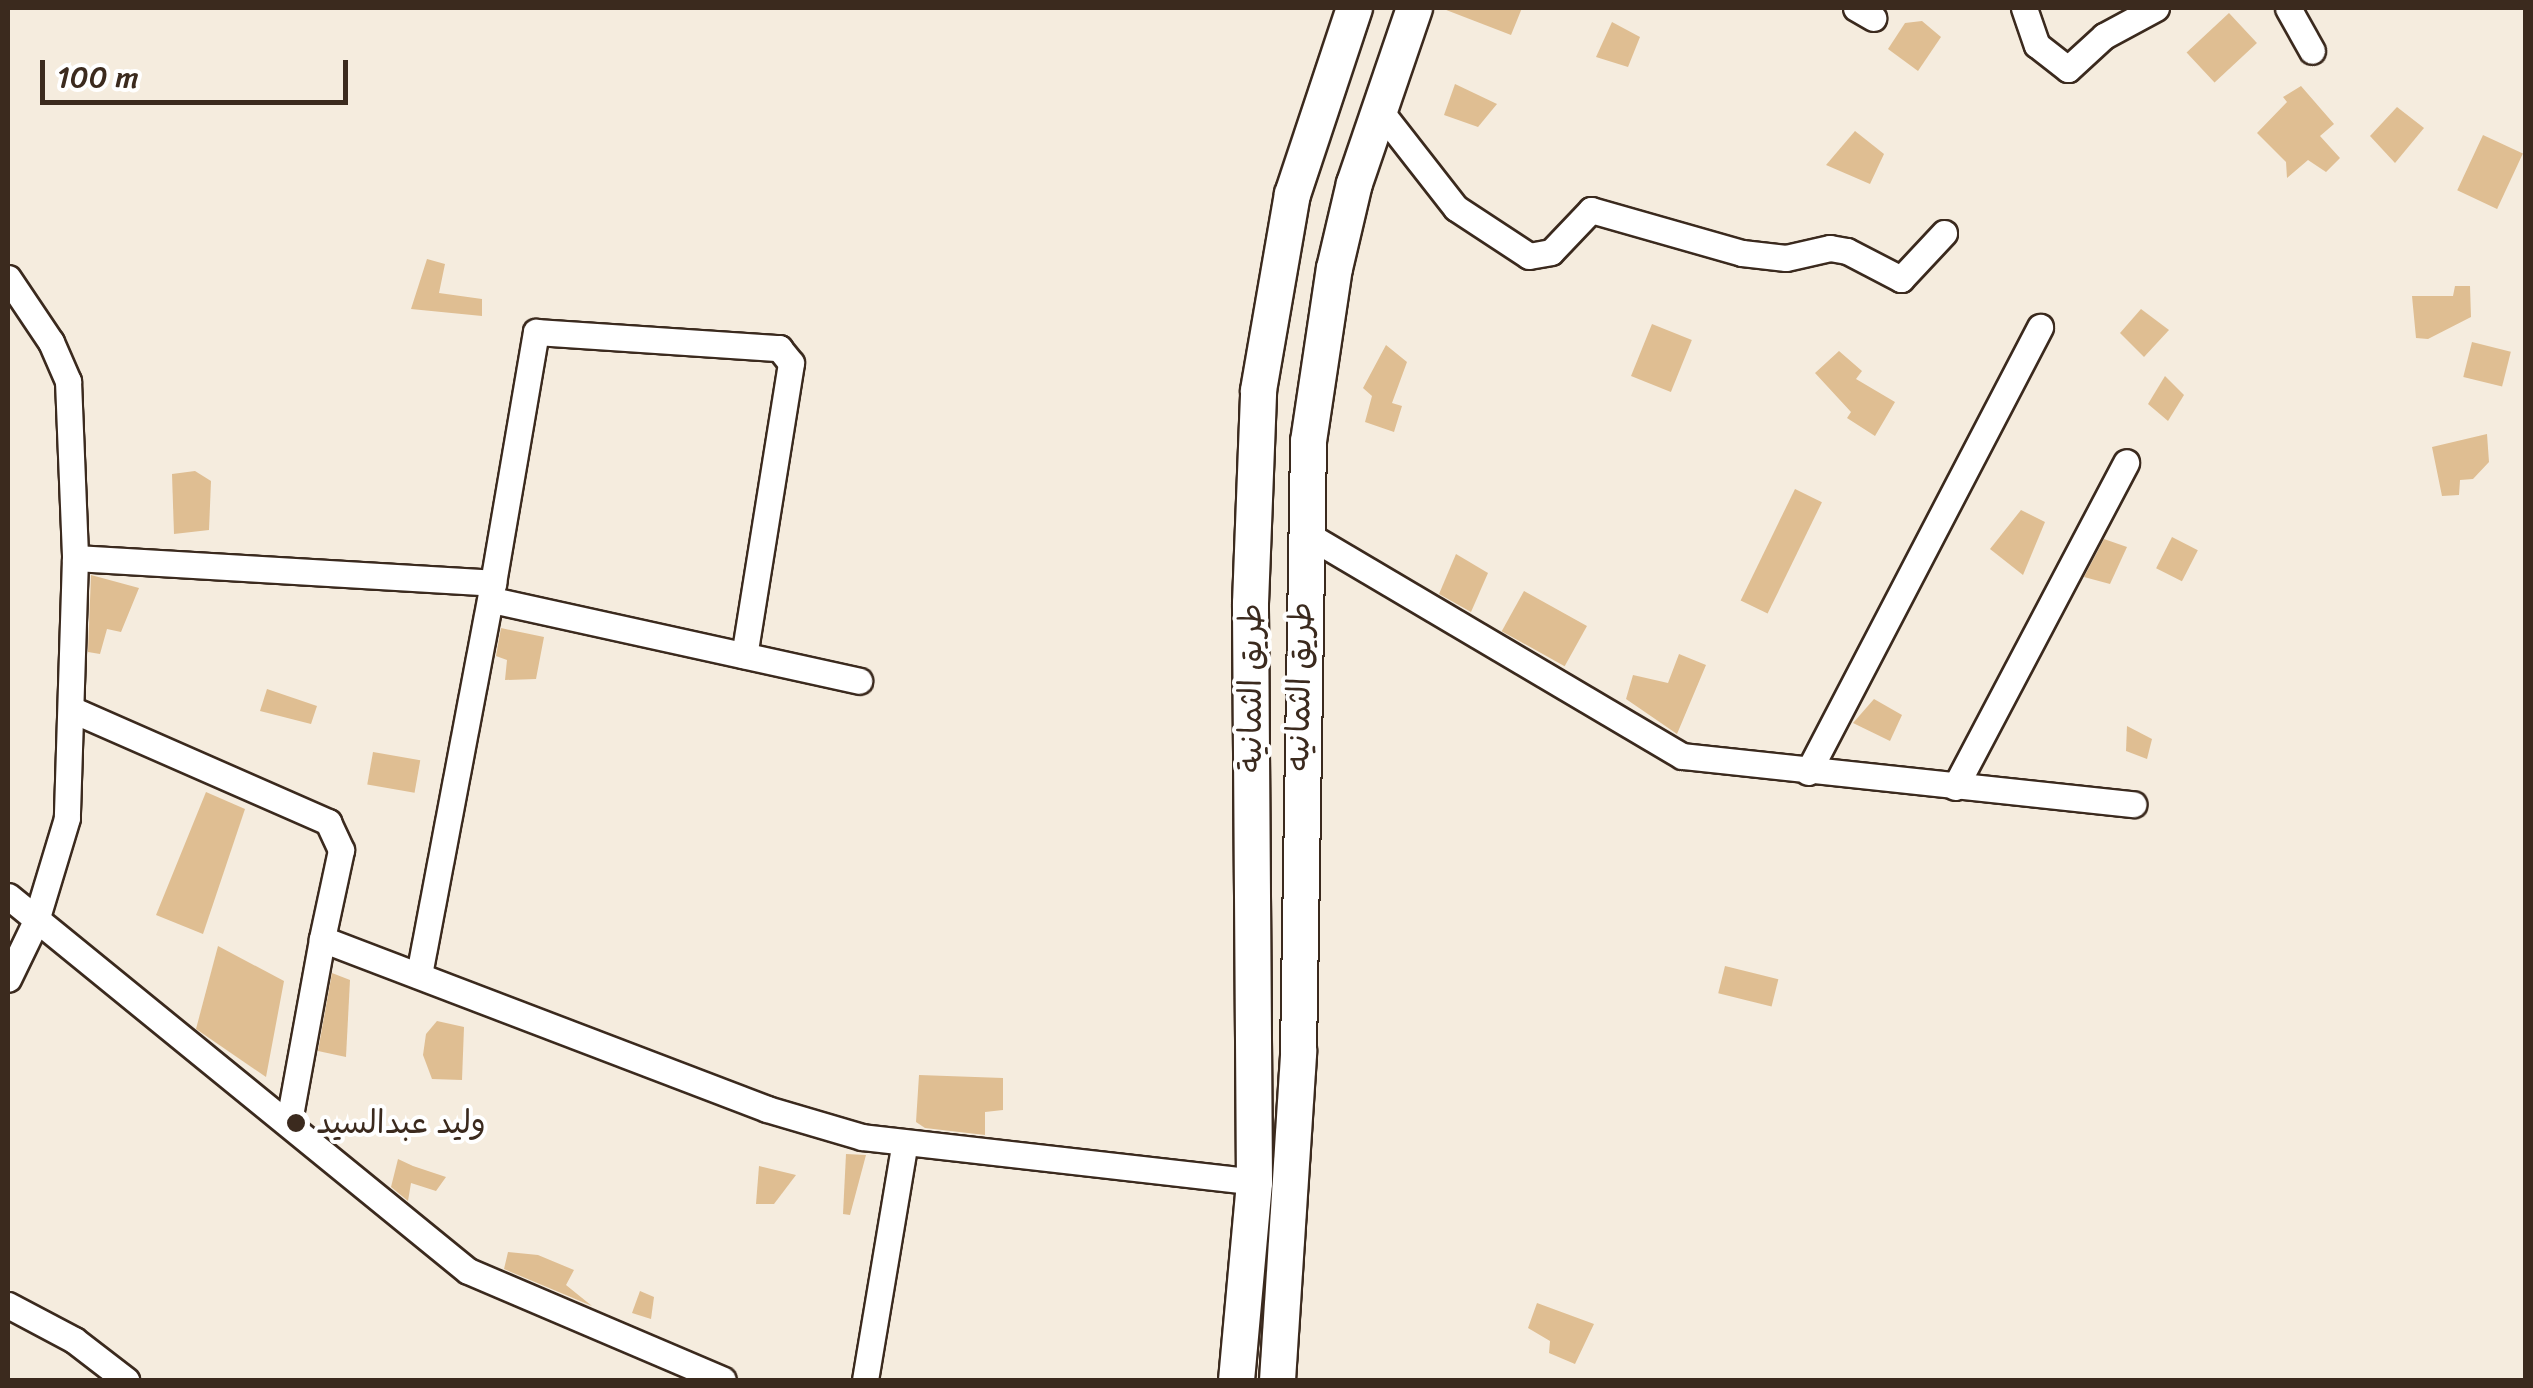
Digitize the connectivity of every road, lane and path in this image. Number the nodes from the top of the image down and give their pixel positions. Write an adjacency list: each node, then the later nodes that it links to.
1 (1354, 8): 28 (street, طريق الثمانية)
2 (1414, 8): 7 (street, طريق الثمانيه)
3 (2024, 8): 4 (street)
4 (2156, 8)
5 (2288, 8): 6 (street)
6 (2312, 51)
7 (1378, 106): 8 (street); 12 (street, طريق الثمانيه)
8 (1944, 233)
9 (8, 278): 13 (street)
10 (2040, 328): 18 (street)
11 (2126, 462): 19 (street)
12 (1303, 532): 18 (street); 34 (street, طريق الثمانيه)
13 (75, 558): 14 (street); 17 (street)
14 (492, 592): 15 (street); 15 (street); 24 (street)
15 (744, 655): 16 (street)
16 (859, 681)
17 (73, 710): 22 (street); 23 (street)
18 (1808, 772): 19 (street)
19 (1955, 786): 20 (street)
20 (2133, 804)
21 (8, 896): 22 (street)
22 (36, 921): 25 (street); 26 (street)
23 (322, 939): 24 (street); 26 (street)
24 (419, 975): 27 (street)
25 (8, 978)
26 (289, 1122): 31 (street)
27 (904, 1147): 28 (street); 32 (street)
28 (1254, 1182): 33 (street, طريق الثمانية)
29 (8, 1305): 30 (street)
30 (126, 1380)
31 (723, 1380)
32 (865, 1380)
33 (1236, 1380)
34 (1278, 1380)

